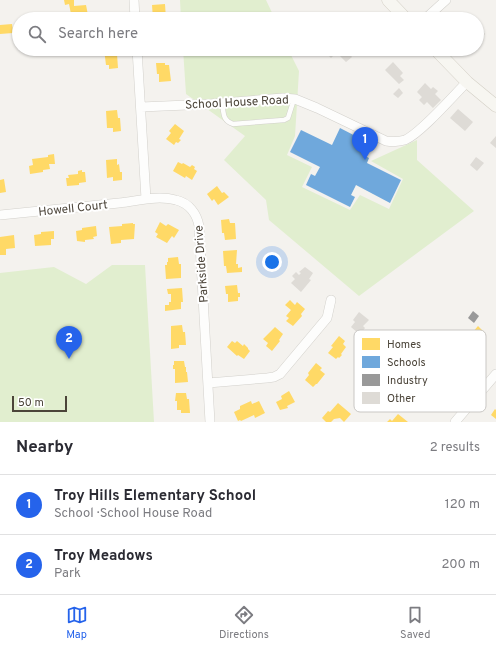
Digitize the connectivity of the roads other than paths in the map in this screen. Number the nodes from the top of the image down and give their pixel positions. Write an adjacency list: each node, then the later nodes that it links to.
1 (134, 0): 4 (street)
2 (388, 0): 5 (main road)
3 (446, 0): 6 (street)
4 (135, 12)
5 (399, 12)
6 (433, 12)
7 (137, 56): 13 (street)
8 (442, 56): 9 (main road)
9 (467, 82): 10 (street, School House Road); 12 (main road)
10 (294, 99): 11 (street, School House Road); 11 (lane)
11 (222, 103): 13 (street, School House Road)
12 (496, 106)
13 (141, 107): 14 (street)
14 (146, 199): 15 (street, Howell Court); 18 (street, Parkside Drive)
15 (0, 215)
16 (331, 300): 18 (street)
17 (496, 374): 19 (street)
18 (208, 383): 21 (street, Parkside Drive)
19 (486, 386)
20 (464, 412): 22 (street)
21 (210, 422)
22 (455, 422)

